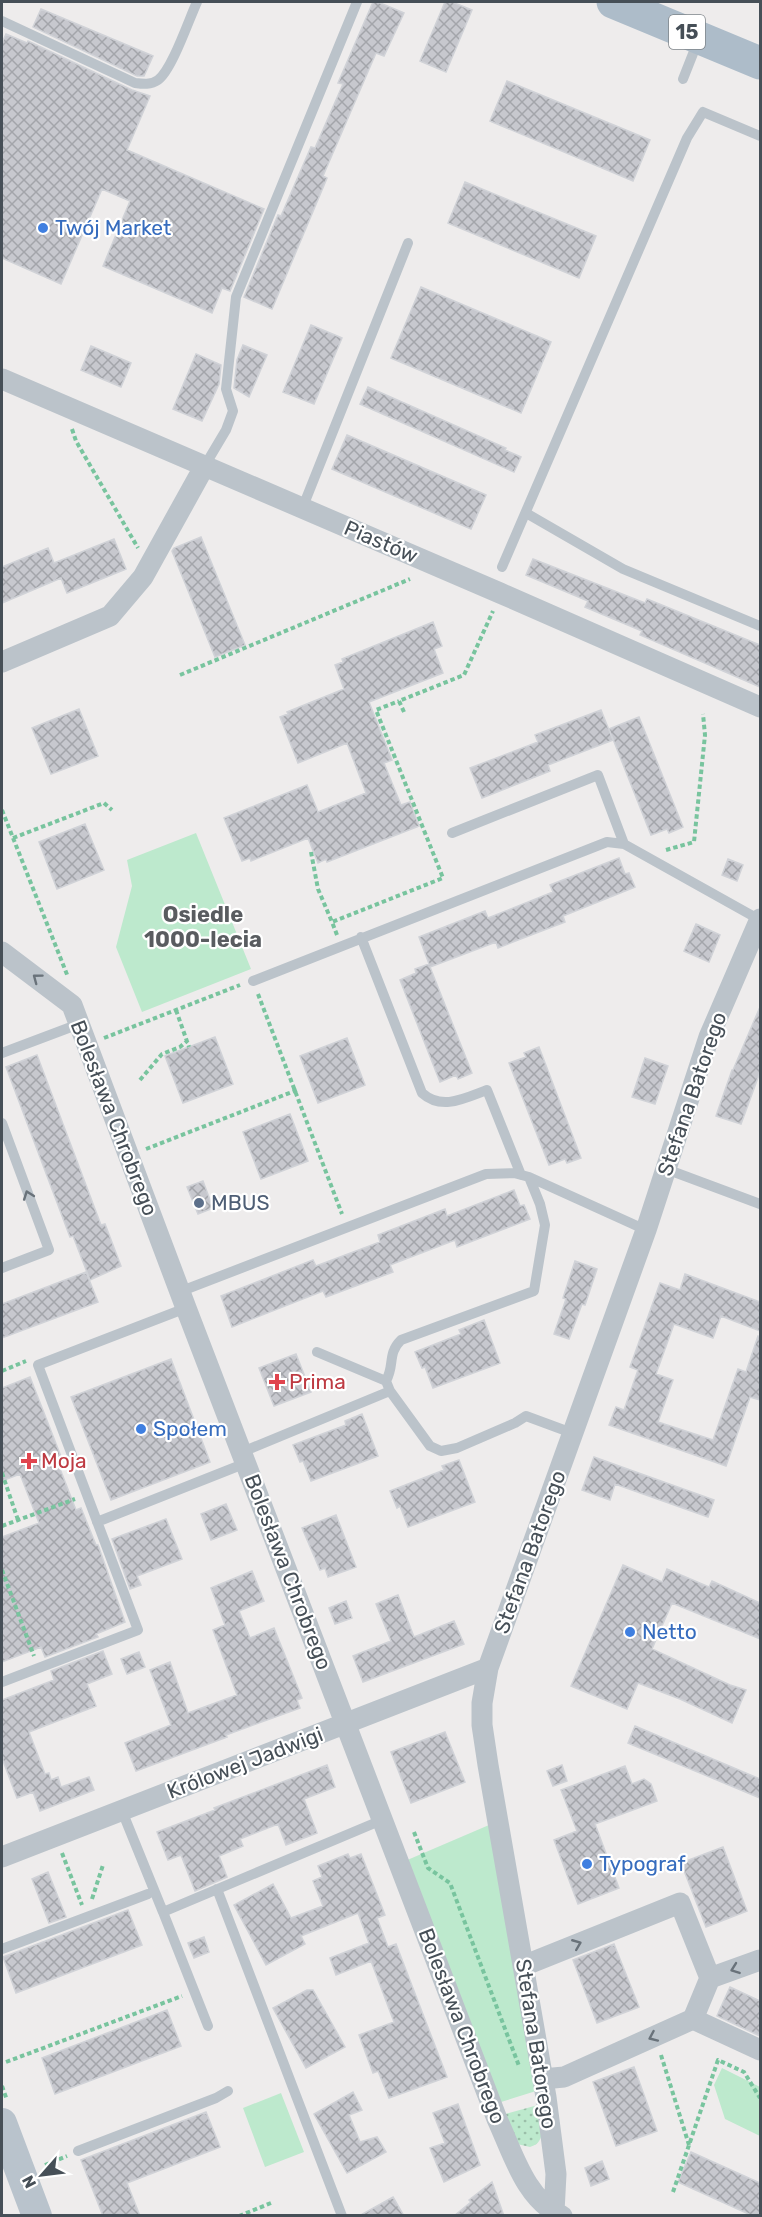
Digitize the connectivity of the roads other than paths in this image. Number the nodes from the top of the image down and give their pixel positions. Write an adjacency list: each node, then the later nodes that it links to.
1 (197, 2): 4 (lane)
2 (357, 2): 11 (lane)
3 (632, 5): 5 (main road, 15)
4 (2, 21)
5 (700, 38): 6 (main road, 15); 7 (lane)
6 (760, 63)
7 (683, 80)
8 (760, 136): 13 (lane)
9 (408, 243): 12 (lane)
10 (2, 379): 11 (street, Piastów)
11 (204, 467): 12 (street, Piastów); 16 (street)
12 (302, 508): 17 (street, Piastów)
13 (526, 513): 14 (lane); 15 (lane)
14 (502, 567)
15 (760, 626)
16 (2, 662)
17 (760, 707)
18 (452, 833): 19 (lane)
19 (624, 844): 20 (lane); 21 (lane)
20 (760, 920): 27 (street, Stefana Batorego)
21 (362, 938): 23 (lane); 28 (lane)
22 (2, 951): 24 (street, Bolesława Chrobrego, one-way to 22)
23 (253, 981)
24 (75, 1014): 25 (lane); 32 (street, Bolesława Chrobrego)
25 (2, 1053)
26 (2, 1123): 31 (lane, one-way to 26)
27 (666, 1169): 29 (lane); 30 (street, Stefana Batorego)
28 (525, 1176): 30 (lane); 32 (lane); 34 (lane)
29 (760, 1204)
30 (646, 1230): 36 (street, Stefana Batorego)
31 (2, 1268)
32 (183, 1300): 37 (street, Bolesława Chrobrego); 38 (lane)
33 (317, 1352): 34 (lane)
34 (386, 1380): 35 (lane)
35 (390, 1391): 36 (lane); 37 (lane)
36 (572, 1432): 39 (street, Stefana Batorego)
37 (244, 1458): 38 (lane); 41 (street, Bolesława Chrobrego)
38 (97, 1522): 40 (lane)
39 (488, 1668): 41 (street, Królowej Jadwigi); 50 (street, Stefana Batorego)
40 (2, 1682)
41 (344, 1723): 42 (street, Królowej Jadwigi); 43 (street, Bolesława Chrobrego)
42 (122, 1811): 44 (street, Królowej Jadwigi); 47 (lane)
43 (381, 1820): 45 (lane); 59 (street, Bolesława Chrobrego)
44 (2, 1857)
45 (217, 1889): 47 (lane); 61 (lane)
46 (147, 1894): 48 (lane)
47 (163, 1912): 53 (lane)
48 (2, 1949)
49 (760, 1960): 51 (street, one-way to 51)
50 (523, 1966): 51 (street, one-way to 51); 55 (street, Stefana Batorego)
51 (710, 1978): 52 (street)
52 (693, 2019): 54 (street); 55 (street, one-way to 55)
53 (208, 2026)
54 (760, 2050)
55 (543, 2079): 59 (street, Stefana Batorego)
56 (228, 2091): 58 (lane)
57 (2, 2124): 60 (street)
58 (78, 2151)
59 (556, 2214)
60 (36, 2216)
61 (342, 2216)

